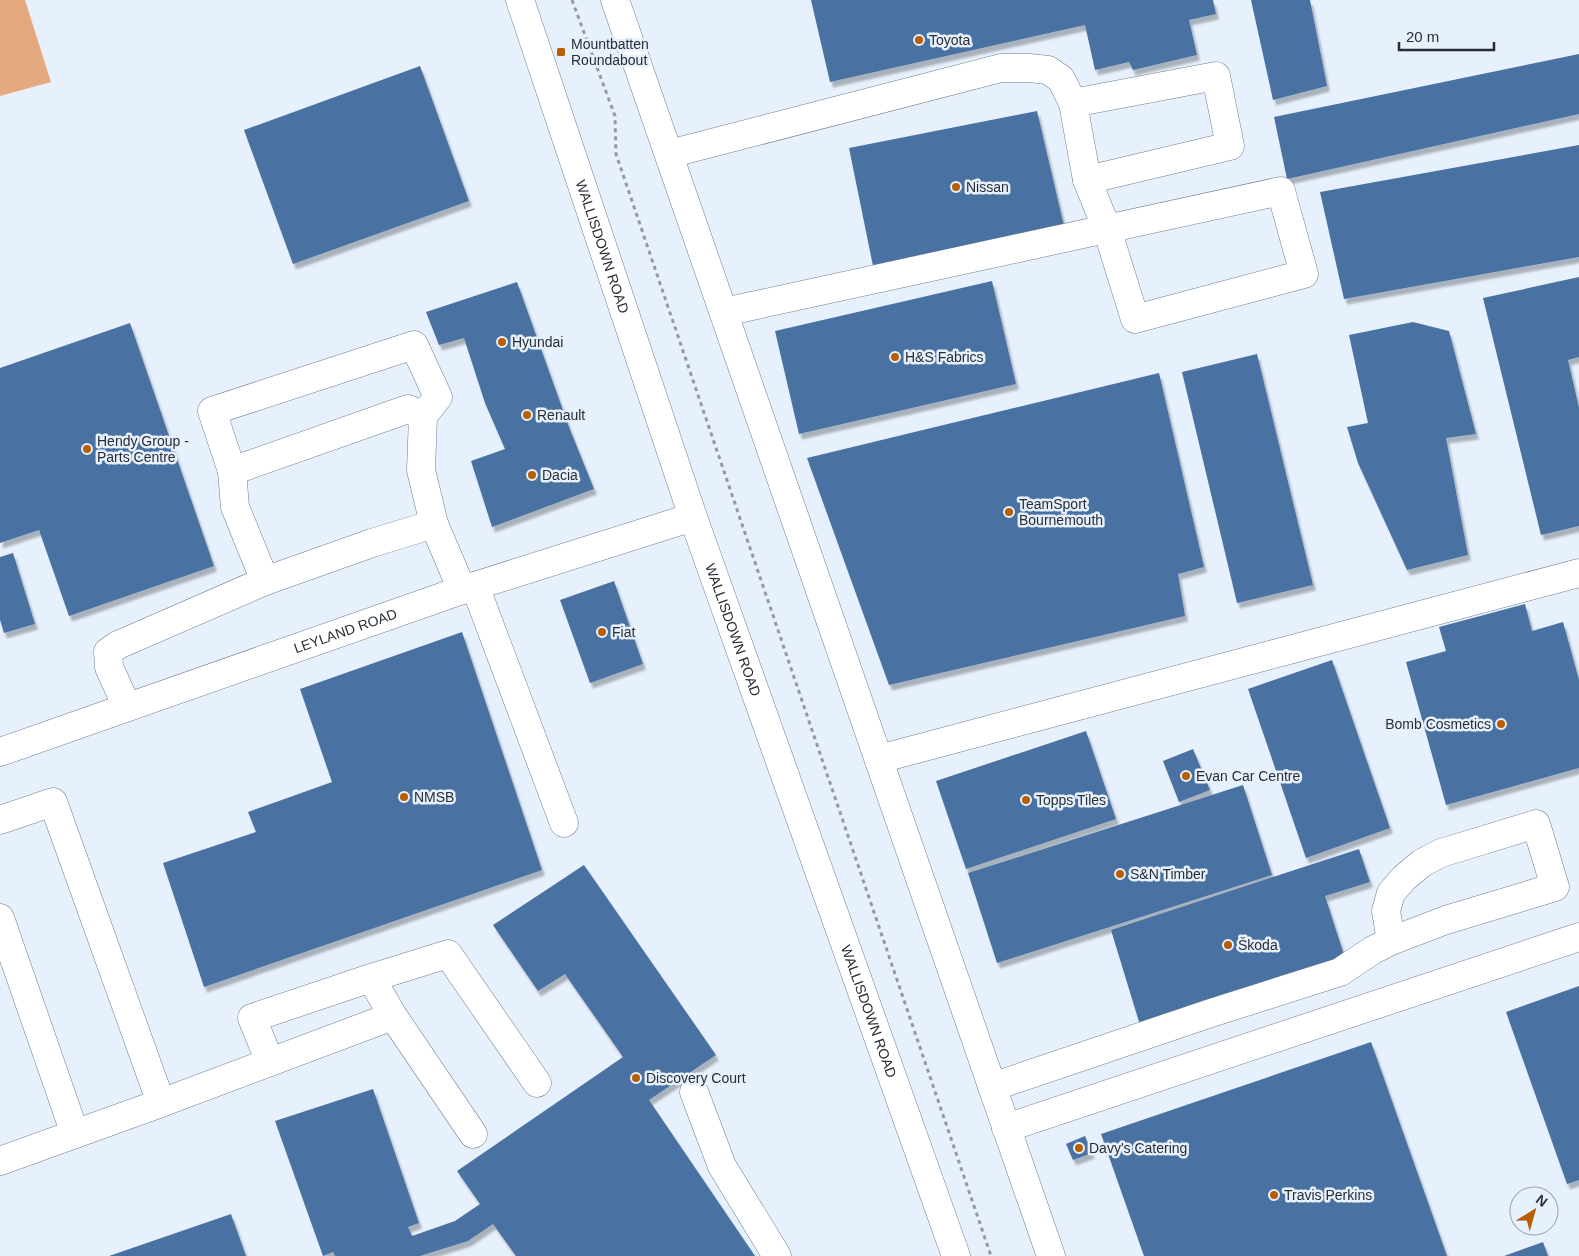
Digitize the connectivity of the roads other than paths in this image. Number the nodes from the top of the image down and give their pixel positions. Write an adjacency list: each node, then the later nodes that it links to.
1 (520, 0): 10 (street, WALLISDOWN ROAD)
2 (616, 0): 4 (street)
3 (1073, 103): 4 (street); 5 (street); 5 (street)
4 (669, 154): 7 (street)
5 (1087, 180): 6 (street)
6 (1107, 229): 6 (street); 7 (street)
7 (724, 312): 17 (street)
8 (423, 416): 9 (street); 9 (street); 11 (street)
9 (232, 471): 13 (street)
10 (693, 517): 14 (street, LEYLAND ROAD); 35 (street, WALLISDOWN ROAD)
11 (434, 524): 13 (street); 14 (street)
12 (1579, 573): 17 (street)
13 (265, 580): 15 (street)
14 (469, 588): 15 (street, LEYLAND ROAD); 19 (street)
15 (127, 707): 16 (street, LEYLAND ROAD)
16 (2, 745)
17 (879, 759): 27 (street)
18 (0, 820): 29 (street)
19 (564, 823)
20 (0, 918): 31 (street)
21 (1579, 937): 30 (street)
22 (1391, 940): 22 (street); 27 (street)
23 (371, 978): 24 (street); 25 (street); 26 (street)
24 (393, 1016): 25 (street); 32 (street)
25 (270, 1062): 29 (street)
26 (537, 1084)
27 (992, 1087): 30 (street)
28 (694, 1092): 34 (street)
29 (161, 1103): 31 (street)
30 (1006, 1128): 36 (street)
31 (75, 1134): 33 (street)
32 (473, 1134)
33 (0, 1161)
34 (777, 1256)
35 (956, 1256)
36 (1051, 1256)

